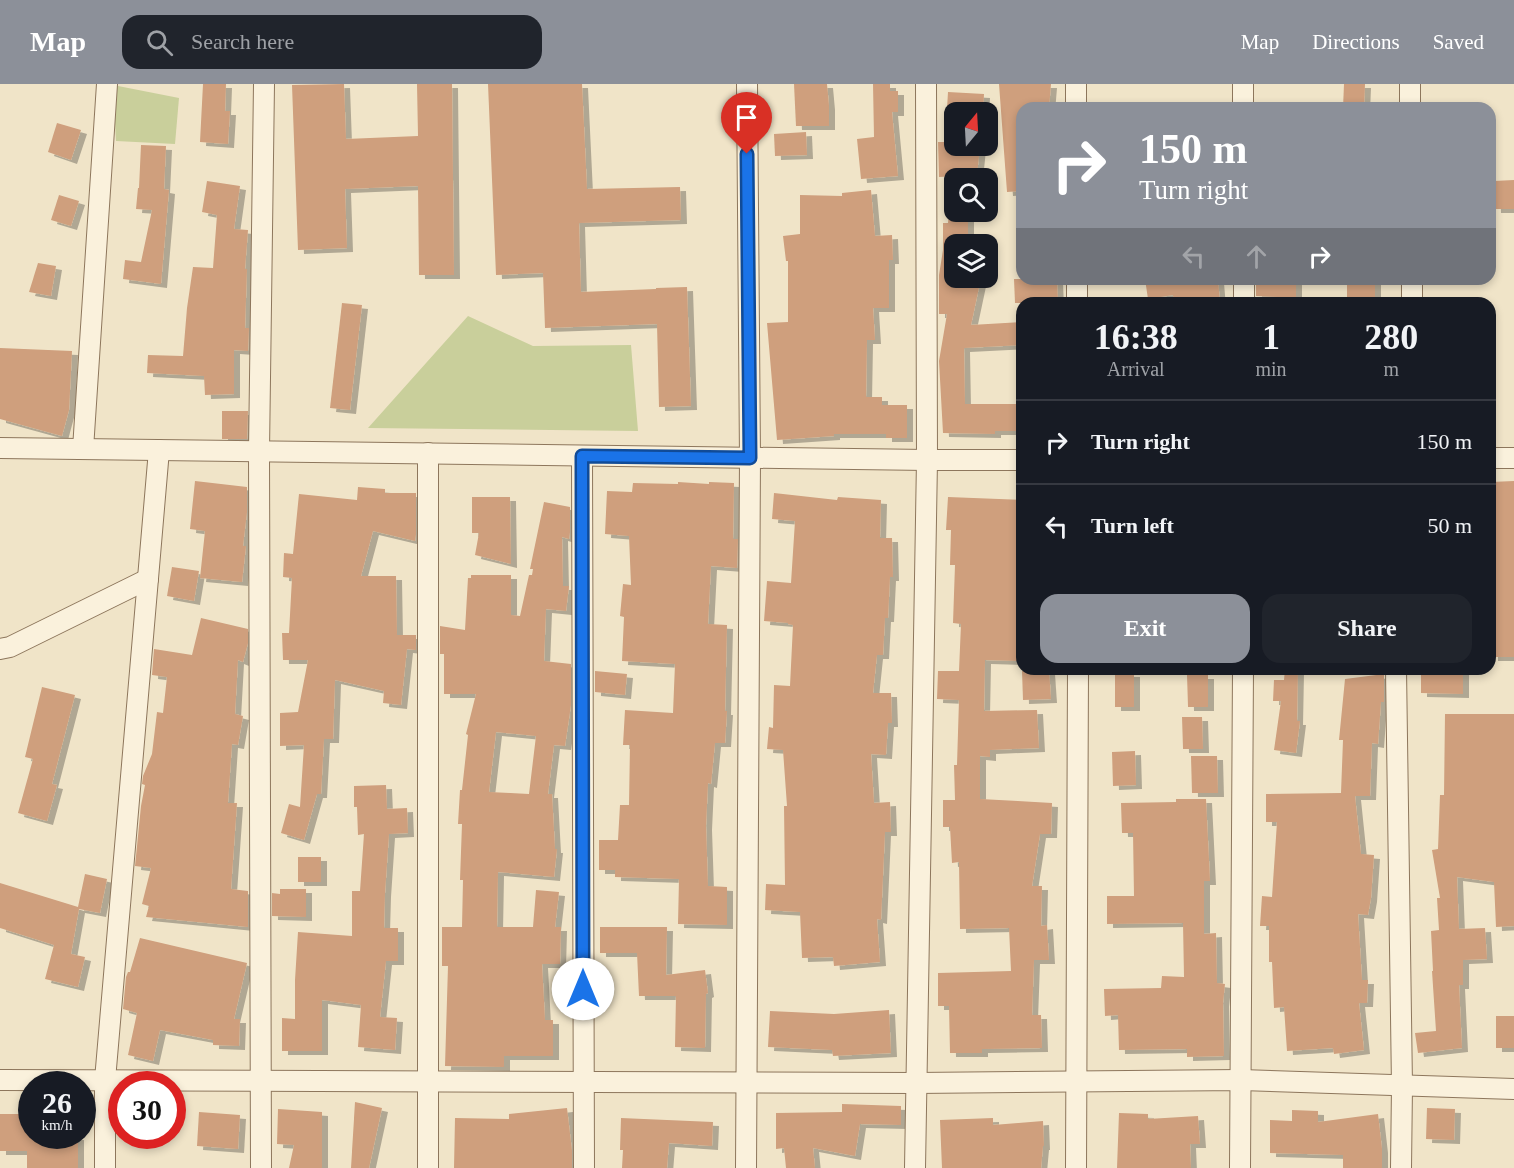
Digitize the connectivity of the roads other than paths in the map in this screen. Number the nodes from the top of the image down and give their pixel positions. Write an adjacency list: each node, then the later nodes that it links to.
1 (107, 84): 12 (street)
2 (264, 84): 14 (street)
3 (747, 84): 17 (street)
4 (926, 84): 20 (street)
5 (1076, 84): 8 (street)
6 (1243, 84): 9 (street)
7 (1410, 84): 10 (street)
8 (1076, 102)
9 (1243, 102)
10 (1410, 102)
11 (0, 448): 12 (street)
12 (83, 448): 13 (street)
13 (159, 450): 14 (street); 22 (street)
14 (259, 451): 15 (street); 30 (street)
15 (428, 453): 16 (street); 31 (street)
16 (582, 456): 17 (street); 33 (street)
17 (750, 458): 20 (street); 34 (street)
18 (1496, 458): 19 (street)
19 (1514, 458)
20 (927, 460): 21 (street); 35 (street)
21 (1016, 460)
22 (148, 579): 23 (street); 28 (street)
23 (0, 648)
24 (1078, 675): 32 (street)
25 (1243, 675): 29 (street)
26 (1396, 675): 36 (street)
27 (0, 1080): 28 (street)
28 (105, 1080): 30 (street); 38 (street)
29 (1241, 1080): 32 (street); 36 (street); 45 (street)
30 (261, 1081): 31 (street); 39 (street)
31 (428, 1081): 33 (street); 40 (street)
32 (1077, 1081): 35 (street); 44 (street)
33 (583, 1082): 34 (street); 41 (street)
34 (746, 1082): 35 (street); 42 (street)
35 (916, 1083): 43 (street)
36 (1402, 1086): 37 (street); 46 (street)
37 (1514, 1089)
38 (105, 1168)
39 (261, 1168)
40 (428, 1168)
41 (584, 1168)
42 (746, 1168)
43 (915, 1168)
44 (1076, 1168)
45 (1240, 1168)
46 (1401, 1168)

